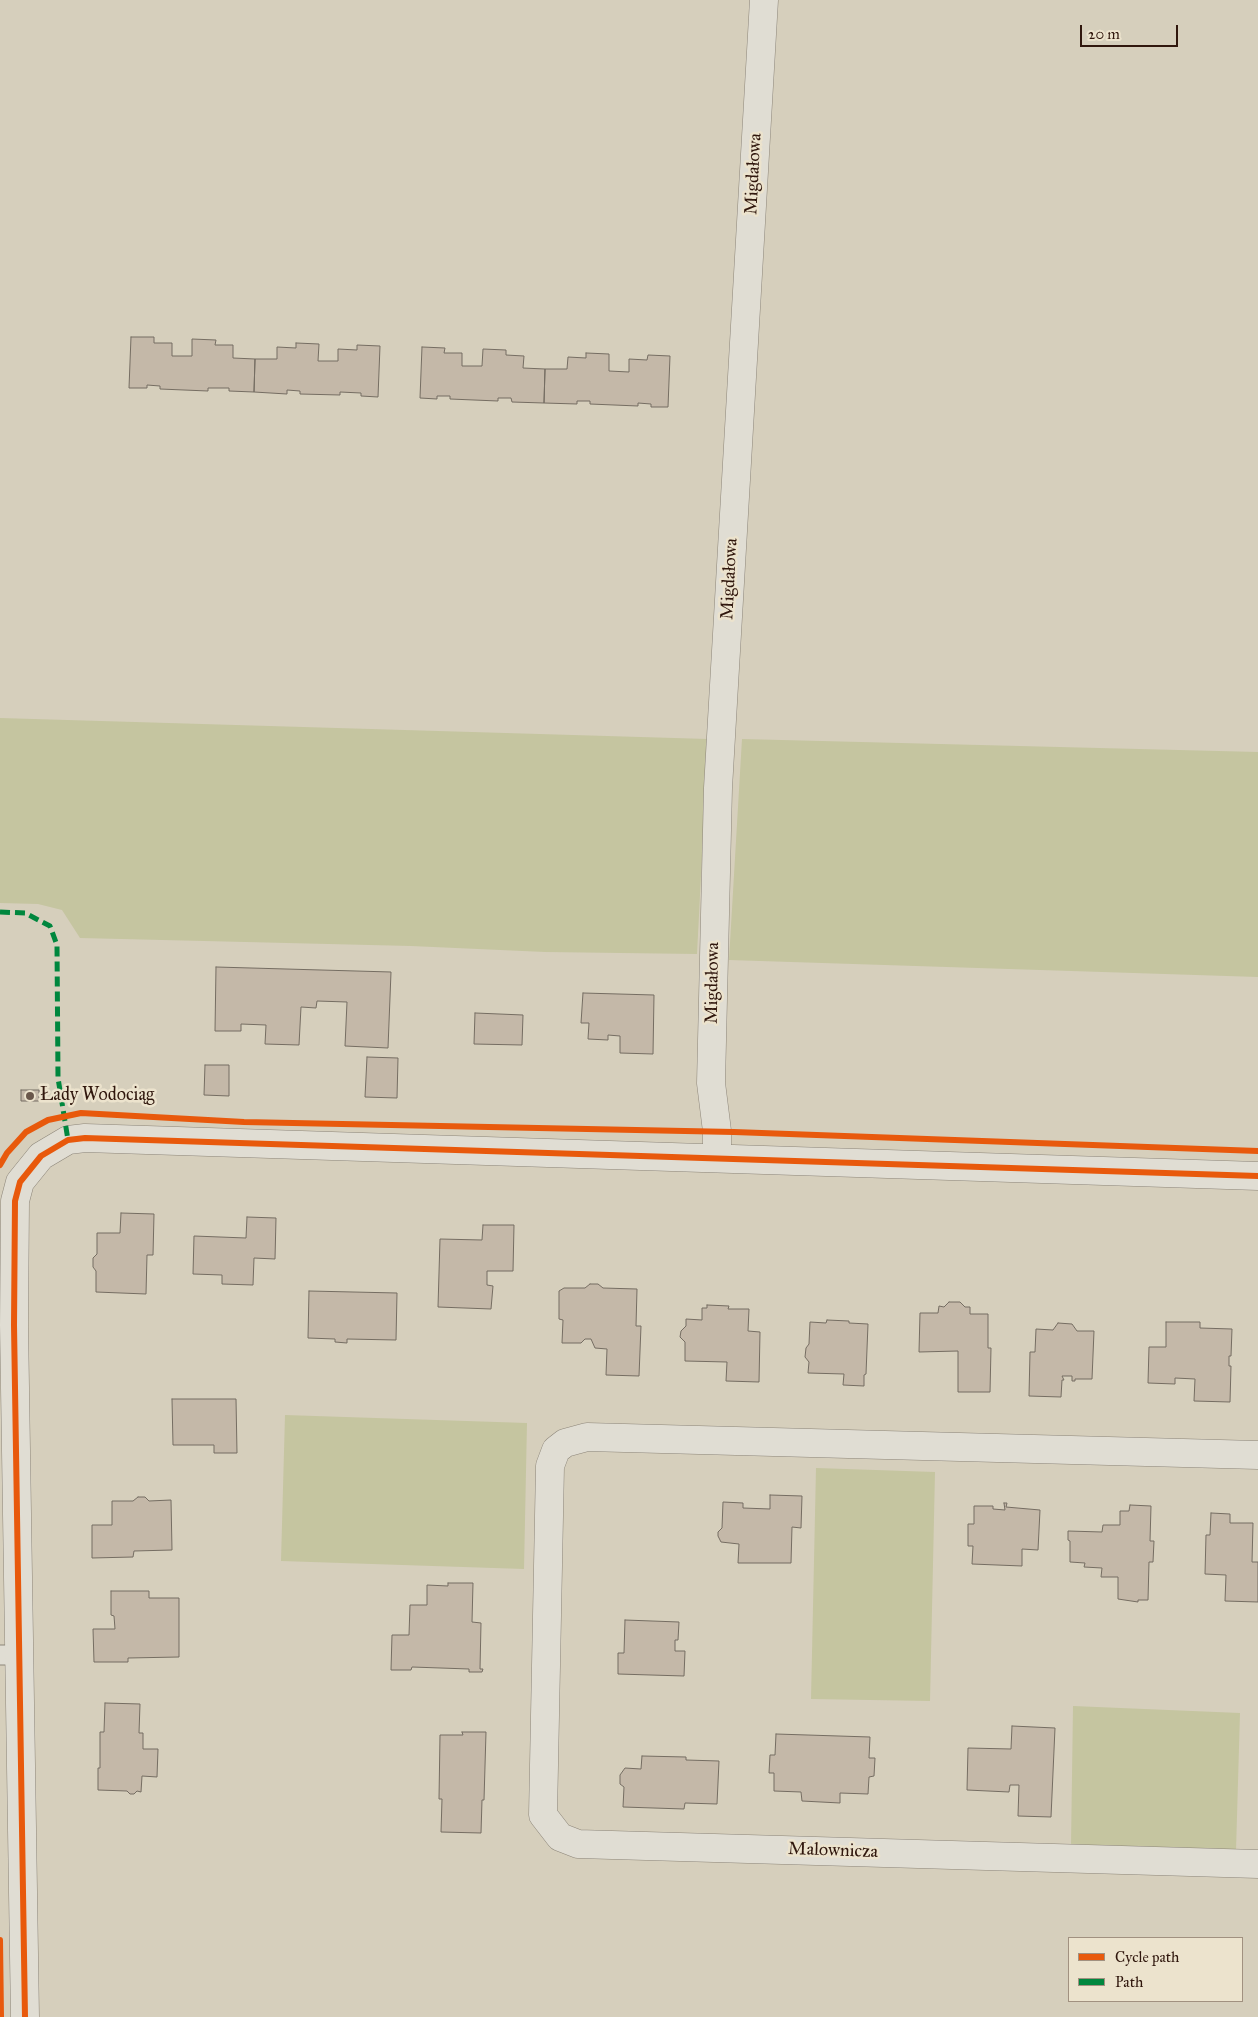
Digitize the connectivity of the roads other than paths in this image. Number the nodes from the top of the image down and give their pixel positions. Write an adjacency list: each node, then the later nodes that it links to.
1 (764, 0): 2 (street, Migdałowa)
2 (717, 1158): 3 (street); 4 (street)
3 (1258, 1176)
4 (7, 1325): 6 (street)
5 (1258, 1455): 7 (street, Malownicza)
6 (10, 1655): 8 (street)
7 (1258, 1864)
8 (26, 2017)

